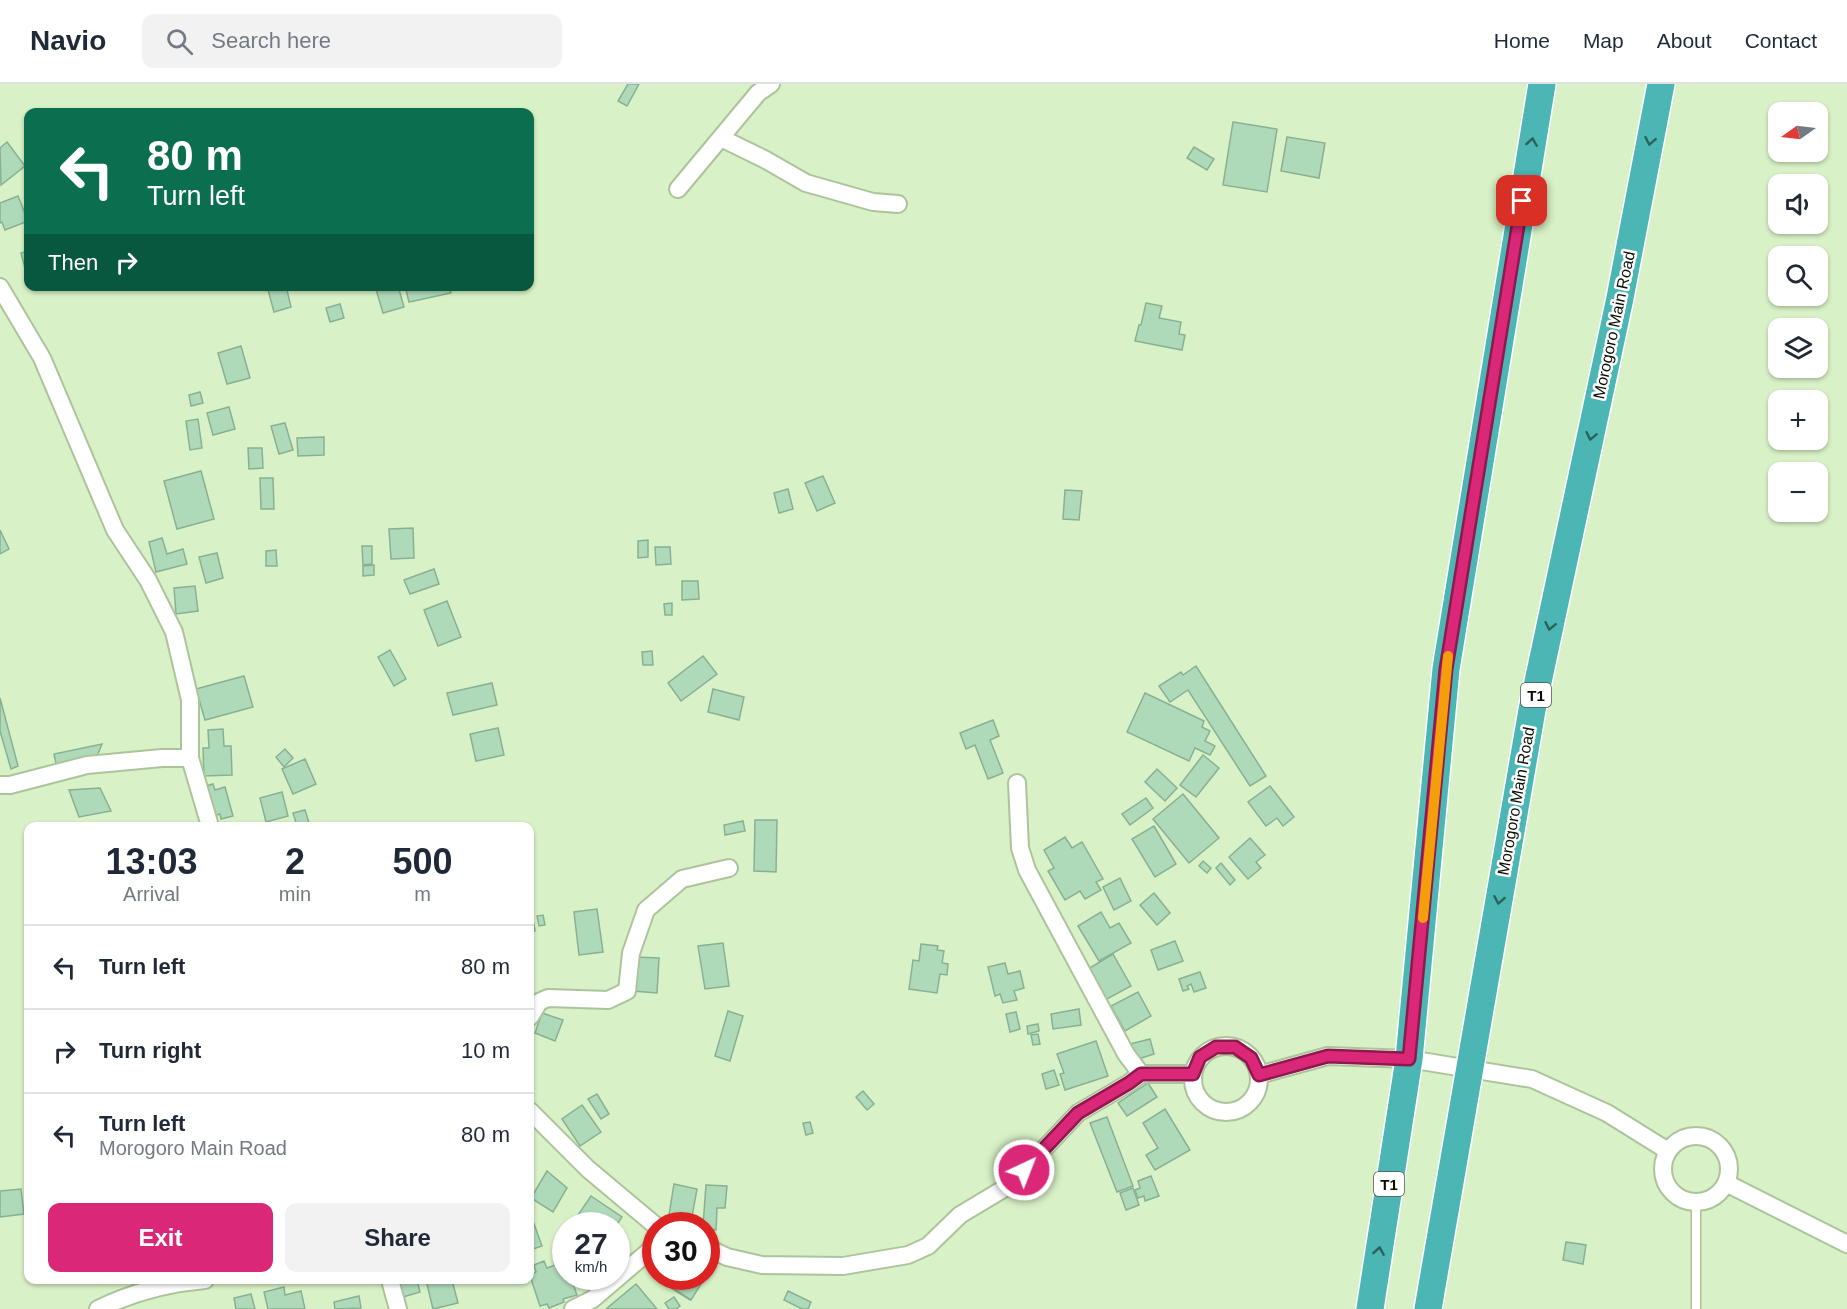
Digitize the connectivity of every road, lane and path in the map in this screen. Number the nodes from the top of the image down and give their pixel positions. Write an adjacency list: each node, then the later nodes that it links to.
1 (771, 84): 4 (street)
2 (1542, 84): 14 (highway, T1, one-way to 2)
3 (1661, 84): 15 (highway, Morogoro Main Road / T1, one-way to 15)
4 (721, 138): 5 (street); 6 (street)
5 (678, 189)
6 (898, 204)
7 (0, 287): 8 (street)
8 (190, 758): 10 (street); 11 (street)
9 (1017, 783): 16 (street)
10 (0, 785)
11 (209, 822)
12 (729, 868): 13 (street)
13 (534, 1010)
14 (1409, 1059): 15 (street); 18 (street); 32 (highway, T1, one-way to 14)
15 (1469, 1067): 20 (street); 33 (highway, Morogoro Main Road / T1)
16 (1141, 1074): 17 (street); 25 (street)
17 (1193, 1074): 18 (street); 18 (street)
18 (1259, 1075)
19 (534, 1115): 23 (street)
20 (1668, 1151): 21 (street); 22 (street)
21 (1726, 1183): 22 (street); 24 (street)
22 (1695, 1202): 34 (lane)
23 (642, 1214)
24 (1847, 1244)
25 (720, 1254)
26 (642, 1257): 31 (street)
27 (179, 1284): 29 (street)
28 (391, 1284): 30 (street)
29 (98, 1309)
30 (398, 1309)
31 (573, 1309)
32 (1370, 1309)
33 (1428, 1309)
34 (1696, 1309)

